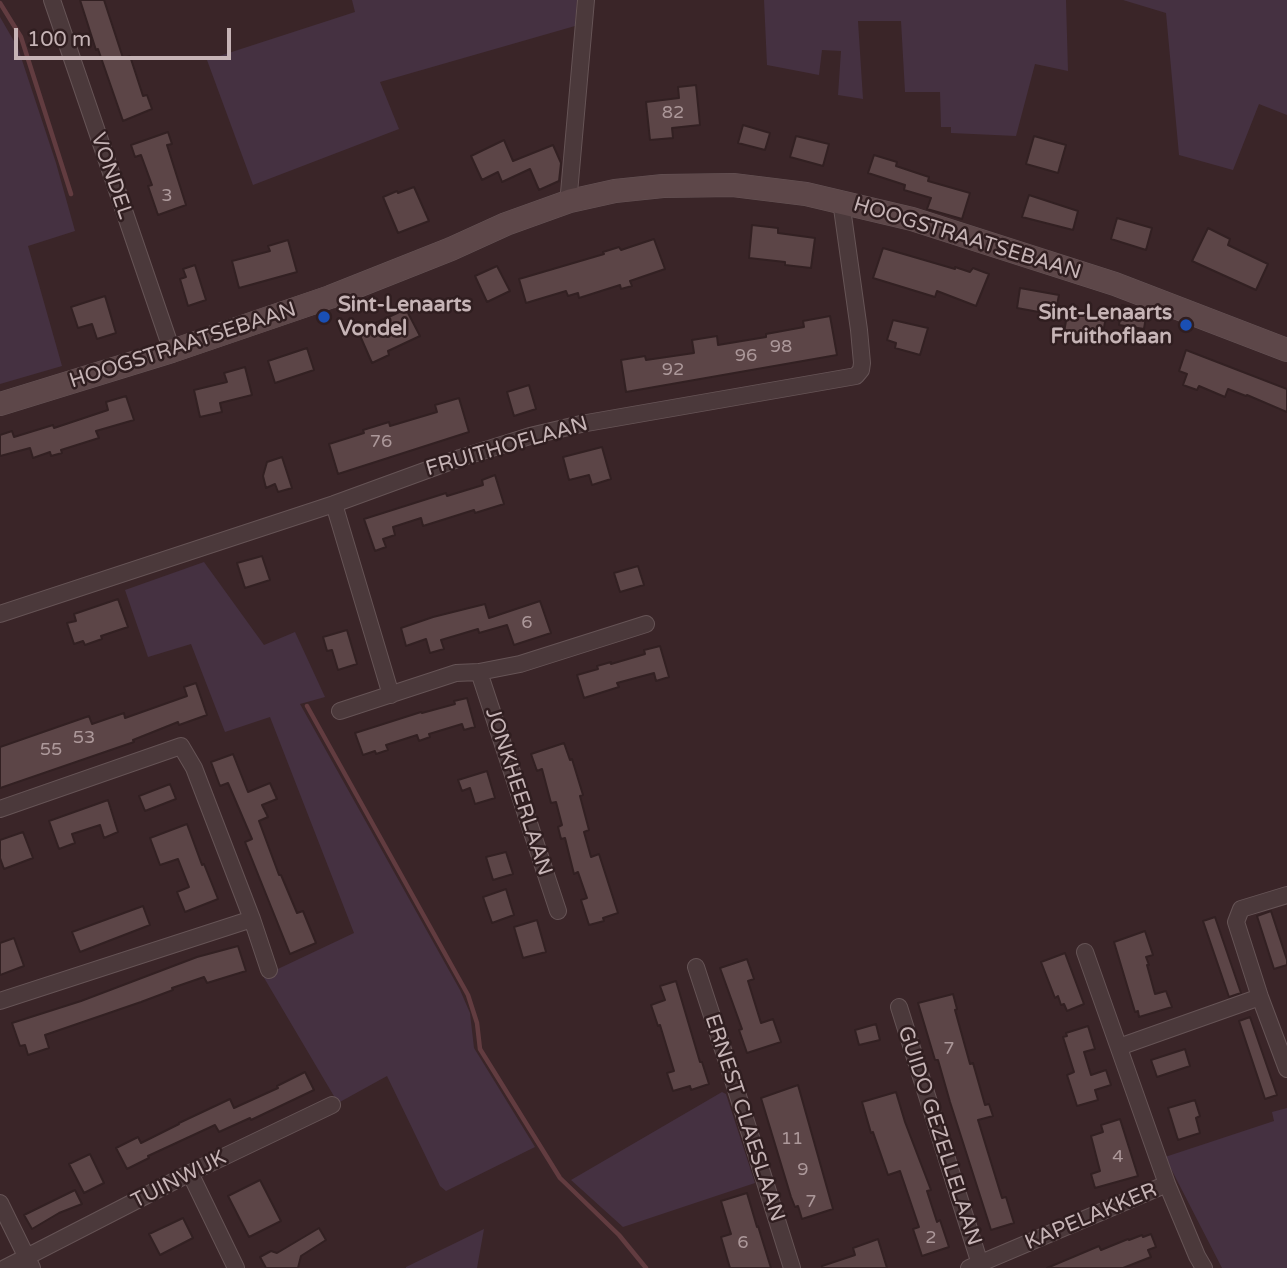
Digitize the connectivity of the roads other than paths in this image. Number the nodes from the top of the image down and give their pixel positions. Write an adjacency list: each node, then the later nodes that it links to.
1 (52, 0): 6 (street, VONDEL)
2 (586, 0): 3 (street)
3 (570, 201): 4 (main road, HOOGSTRAATSEBAAN); 6 (main road, HOOGSTRAATSEBAAN)
4 (841, 201): 5 (main road, HOOGSTRAATSEBAAN); 8 (street, FRUITHOFLAAN)
5 (1287, 350)
6 (172, 351): 7 (main road, HOOGSTRAATSEBAAN)
7 (0, 404)
8 (334, 504): 9 (street, FRUITHOFLAAN); 12 (street)
9 (0, 614)
10 (646, 624): 11 (street)
11 (479, 672): 12 (street); 16 (street, JONKHEERLAAN)
12 (391, 695): 13 (street)
13 (340, 711)
14 (0, 810): 17 (street)
15 (1287, 895): 21 (street)
16 (558, 911)
17 (252, 919): 20 (street); 22 (street)
18 (1085, 952): 24 (street)
19 (696, 967): 34 (street, ERNEST CLAESLAAN)
20 (269, 970)
21 (1260, 997): 24 (street); 25 (street)
22 (0, 1001)
23 (899, 1007): 31 (street, GUIDO GEZELLELAAN)
24 (1119, 1047): 28 (street)
25 (1287, 1069)
26 (332, 1105): 27 (street, TUINWIJK)
27 (190, 1173): 30 (street, TUINWIJK); 33 (street)
28 (1167, 1184): 31 (street, KAPELAKKER); 35 (street, KAPELAKKER)
29 (0, 1203): 30 (street)
30 (30, 1263): 32 (street, TUINWIJK)
31 (975, 1266)
32 (5, 1268)
33 (236, 1268)
34 (792, 1268)
35 (1204, 1268)

